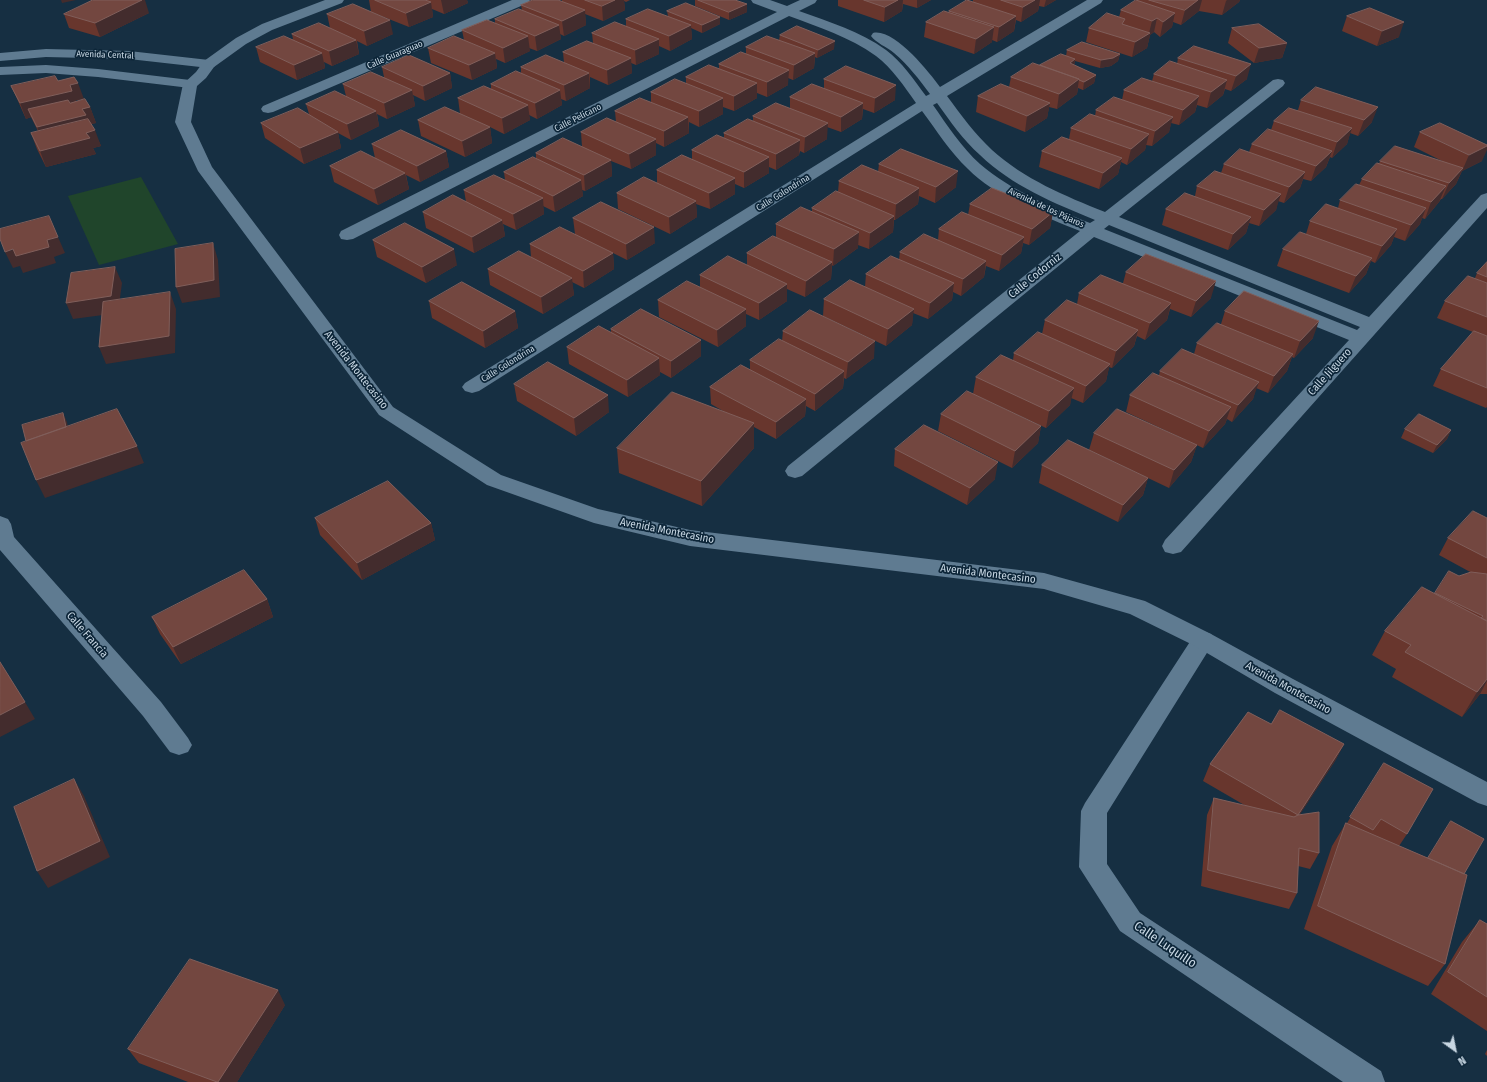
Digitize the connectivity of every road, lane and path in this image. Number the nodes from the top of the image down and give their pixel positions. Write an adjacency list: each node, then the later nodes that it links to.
1 (337, 0): 7 (street)
2 (523, 0): 13 (street, Calle Guaraguao)
3 (758, 0): 5 (street, Avenida de los Pájaros)
4 (1096, 0): 11 (street, Calle Golondrina)
5 (797, 4): 11 (street, Avenida de los Pájaros); 12 (street, Avenida de los Pájaros); 17 (street, Calle Pelícano)
6 (0, 57): 7 (street, Avenida Central)
7 (210, 64): 10 (street)
8 (0, 71): 10 (street, Avenida Central)
9 (1278, 83): 15 (street, Calle Codorniz)
10 (190, 84): 23 (street, Avenida Montecasino)
11 (938, 95): 12 (street, Calle Golondrina); 15 (street, Avenida de los Pájaros)
12 (925, 105): 16 (street, Avenida de los Pájaros); 19 (street, Calle Golondrina)
13 (268, 109)
14 (1487, 198): 18 (street, Calle Jilguero)
15 (1107, 219): 16 (street, Calle Codorniz); 18 (street, Avenida de los Pájaros)
16 (1092, 230): 18 (street, Avenida de los Pájaros); 20 (street, Calle Codorniz)
17 (347, 235)
18 (1367, 331): 22 (street, Calle Jilguero)
19 (472, 387)
20 (795, 471)
21 (0, 524): 24 (street, Calle Francia)
22 (1173, 546)
23 (1202, 640): 25 (street, Avenida Montecasino); 26 (street, Calle Luquillo)
24 (178, 745)
25 (1487, 795)
26 (1370, 1082)

